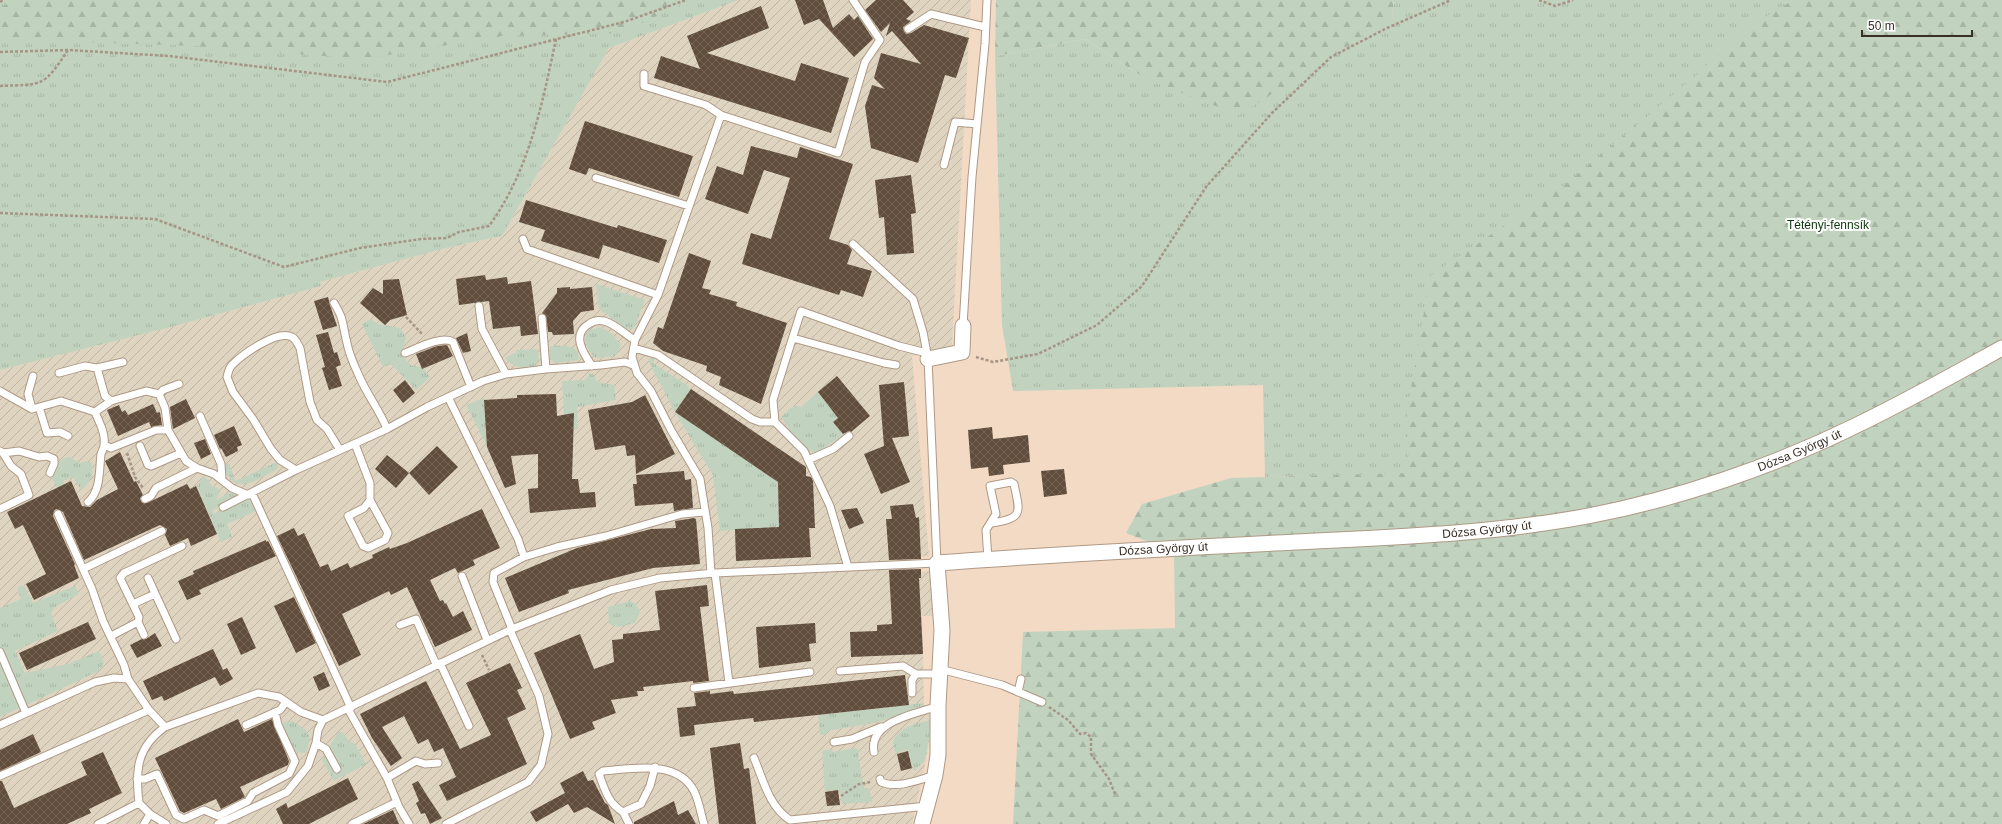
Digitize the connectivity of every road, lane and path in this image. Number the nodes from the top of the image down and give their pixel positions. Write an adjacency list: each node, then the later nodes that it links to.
1 (3, 0): 8 (path)
2 (686, 0): 11 (path)
3 (853, 0): 16 (lane)
4 (987, 0): 9 (lane)
5 (1451, 0): 35 (path)
6 (1539, 0): 7 (path)
7 (1573, 0)
8 (0, 2)
9 (985, 28): 10 (lane); 17 (lane)
10 (908, 29)
11 (556, 39): 12 (path); 21 (path)
12 (68, 50): 13 (path); 15 (path)
13 (0, 52)
14 (644, 74): 16 (lane)
15 (0, 86)
16 (721, 116): 20 (lane)
17 (977, 124): 18 (lane); 29 (lane)
18 (944, 165)
19 (596, 178): 20 (lane)
20 (689, 206): 24 (lane)
21 (0, 213)
22 (523, 238): 24 (lane)
23 (852, 244): 37 (lane)
24 (658, 295): 31 (lane)
25 (334, 303): 57 (lane)
26 (479, 306): 45 (lane)
27 (406, 318): 32 (path)
28 (542, 318): 43 (lane)
29 (963, 326): 35 (street)
30 (793, 338): 37 (lane); 40 (lane); 56 (lane)
31 (635, 340): 33 (lane); 41 (lane)
32 (432, 343): 36 (lane); 48 (lane)
33 (634, 348): 39 (lane); 56 (lane)
34 (2002, 348): 85 (street, Dózsa György út)
35 (962, 352): 37 (street)
36 (405, 354)
37 (927, 356): 86 (lane)
38 (123, 362): 42 (lane)
39 (633, 365): 41 (lane); 79 (lane)
40 (896, 365)
41 (592, 366): 43 (lane)
42 (97, 368): 44 (lane); 52 (lane)
43 (546, 368): 45 (lane)
44 (59, 373)
45 (506, 374): 48 (lane)
46 (33, 376): 53 (lane)
47 (179, 384): 50 (lane)
48 (471, 387): 51 (lane)
49 (0, 391): 53 (lane)
50 (159, 394): 52 (lane); 58 (lane)
51 (448, 397): 57 (lane); 84 (lane)
52 (111, 401): 54 (lane)
53 (35, 408): 54 (lane); 59 (lane)
54 (95, 412): 63 (lane)
55 (200, 416): 72 (lane)
56 (774, 422): 68 (lane)
57 (387, 429): 62 (lane)
58 (168, 430): 61 (lane); 67 (lane)
59 (68, 436)
60 (849, 436): 68 (lane)
61 (123, 443): 63 (lane); 74 (path)
62 (355, 444): 65 (lane); 75 (lane)
63 (104, 446): 76 (lane)
64 (140, 446): 67 (lane)
65 (340, 450): 70 (lane); 70 (lane)
66 (2, 452): 71 (lane); 78 (lane)
67 (181, 453): 69 (lane)
68 (808, 460): 87 (lane)
69 (197, 468): 72 (lane); 74 (lane)
70 (296, 470): 73 (lane)
71 (50, 473)
72 (222, 480): 73 (lane)
73 (250, 494): 77 (lane); 118 (lane)
74 (147, 498)
75 (370, 500): 75 (lane)
76 (88, 502)
77 (223, 507)
78 (0, 508)
79 (705, 512): 84 (lane); 89 (lane)
80 (58, 514): 88 (lane)
81 (992, 523): 81 (lane); 85 (lane)
82 (162, 531): 88 (lane)
83 (182, 546): 93 (lane)
84 (524, 557): 96 (lane)
85 (988, 559): 86 (street, Dózsa György út)
86 (937, 563): 87 (lane); 106 (street)
87 (848, 567): 89 (lane)
88 (83, 570): 98 (lane)
89 (713, 573): 96 (lane); 111 (lane)
90 (462, 576): 100 (lane)
91 (148, 578): 92 (lane)
92 (155, 594): 93 (lane); 99 (lane)
93 (132, 604): 94 (lane)
94 (138, 622): 97 (lane); 98 (lane)
95 (400, 625): 103 (lane)
96 (511, 629): 100 (lane); 153 (lane)
97 (144, 635)
98 (111, 636): 109 (lane)
99 (176, 639)
100 (487, 640): 101 (lane)
101 (478, 645): 103 (lane); 104 (path)
102 (0, 652): 121 (lane)
103 (438, 664): 118 (lane); 126 (lane)
104 (489, 670)
105 (840, 671): 108 (lane)
106 (939, 671): 108 (lane); 113 (lane); 117 (street)
107 (810, 672): 111 (lane)
108 (916, 674): 114 (lane)
109 (128, 679): 119 (lane); 121 (lane)
110 (1021, 679): 113 (lane)
111 (729, 683): 112 (lane)
112 (694, 688)
113 (1018, 692): 116 (lane)
114 (912, 693)
115 (286, 702): 120 (lane); 122 (lane); 127 (lane)
116 (1042, 702): 140 (path)
117 (938, 706): 123 (lane); 135 (street)
118 (350, 708): 122 (lane); 137 (lane)
119 (149, 710): 127 (lane); 136 (lane)
120 (275, 712): 125 (lane); 138 (lane)
121 (26, 713): 124 (lane)
122 (322, 720): 129 (lane)
123 (887, 724): 128 (lane); 130 (lane)
124 (0, 725)
125 (246, 725)
126 (469, 726)
127 (166, 727): 138 (lane)
128 (834, 742)
129 (316, 744): 134 (lane); 150 (lane)
130 (874, 752)
131 (754, 758): 144 (lane)
132 (438, 763): 137 (lane)
133 (655, 767): 145 (lane); 145 (lane); 155 (lane)
134 (337, 769)
135 (935, 775): 139 (lane); 144 (street)
136 (0, 776)
137 (387, 778): 142 (lane)
138 (137, 779): 143 (lane)
139 (880, 780): 141 (path)
140 (1115, 794)
141 (841, 796)
142 (397, 802): 151 (lane); 152 (lane)
143 (139, 803): 146 (lane); 147 (lane)
144 (927, 806): 156 (street)
145 (623, 812): 154 (lane)
146 (150, 814): 148 (lane); 149 (lane)
147 (98, 824)
148 (144, 824)
149 (166, 824)
150 (218, 824)
151 (353, 824)
152 (409, 824)
153 (446, 824)
154 (629, 824)
155 (704, 824)
156 (922, 824)

